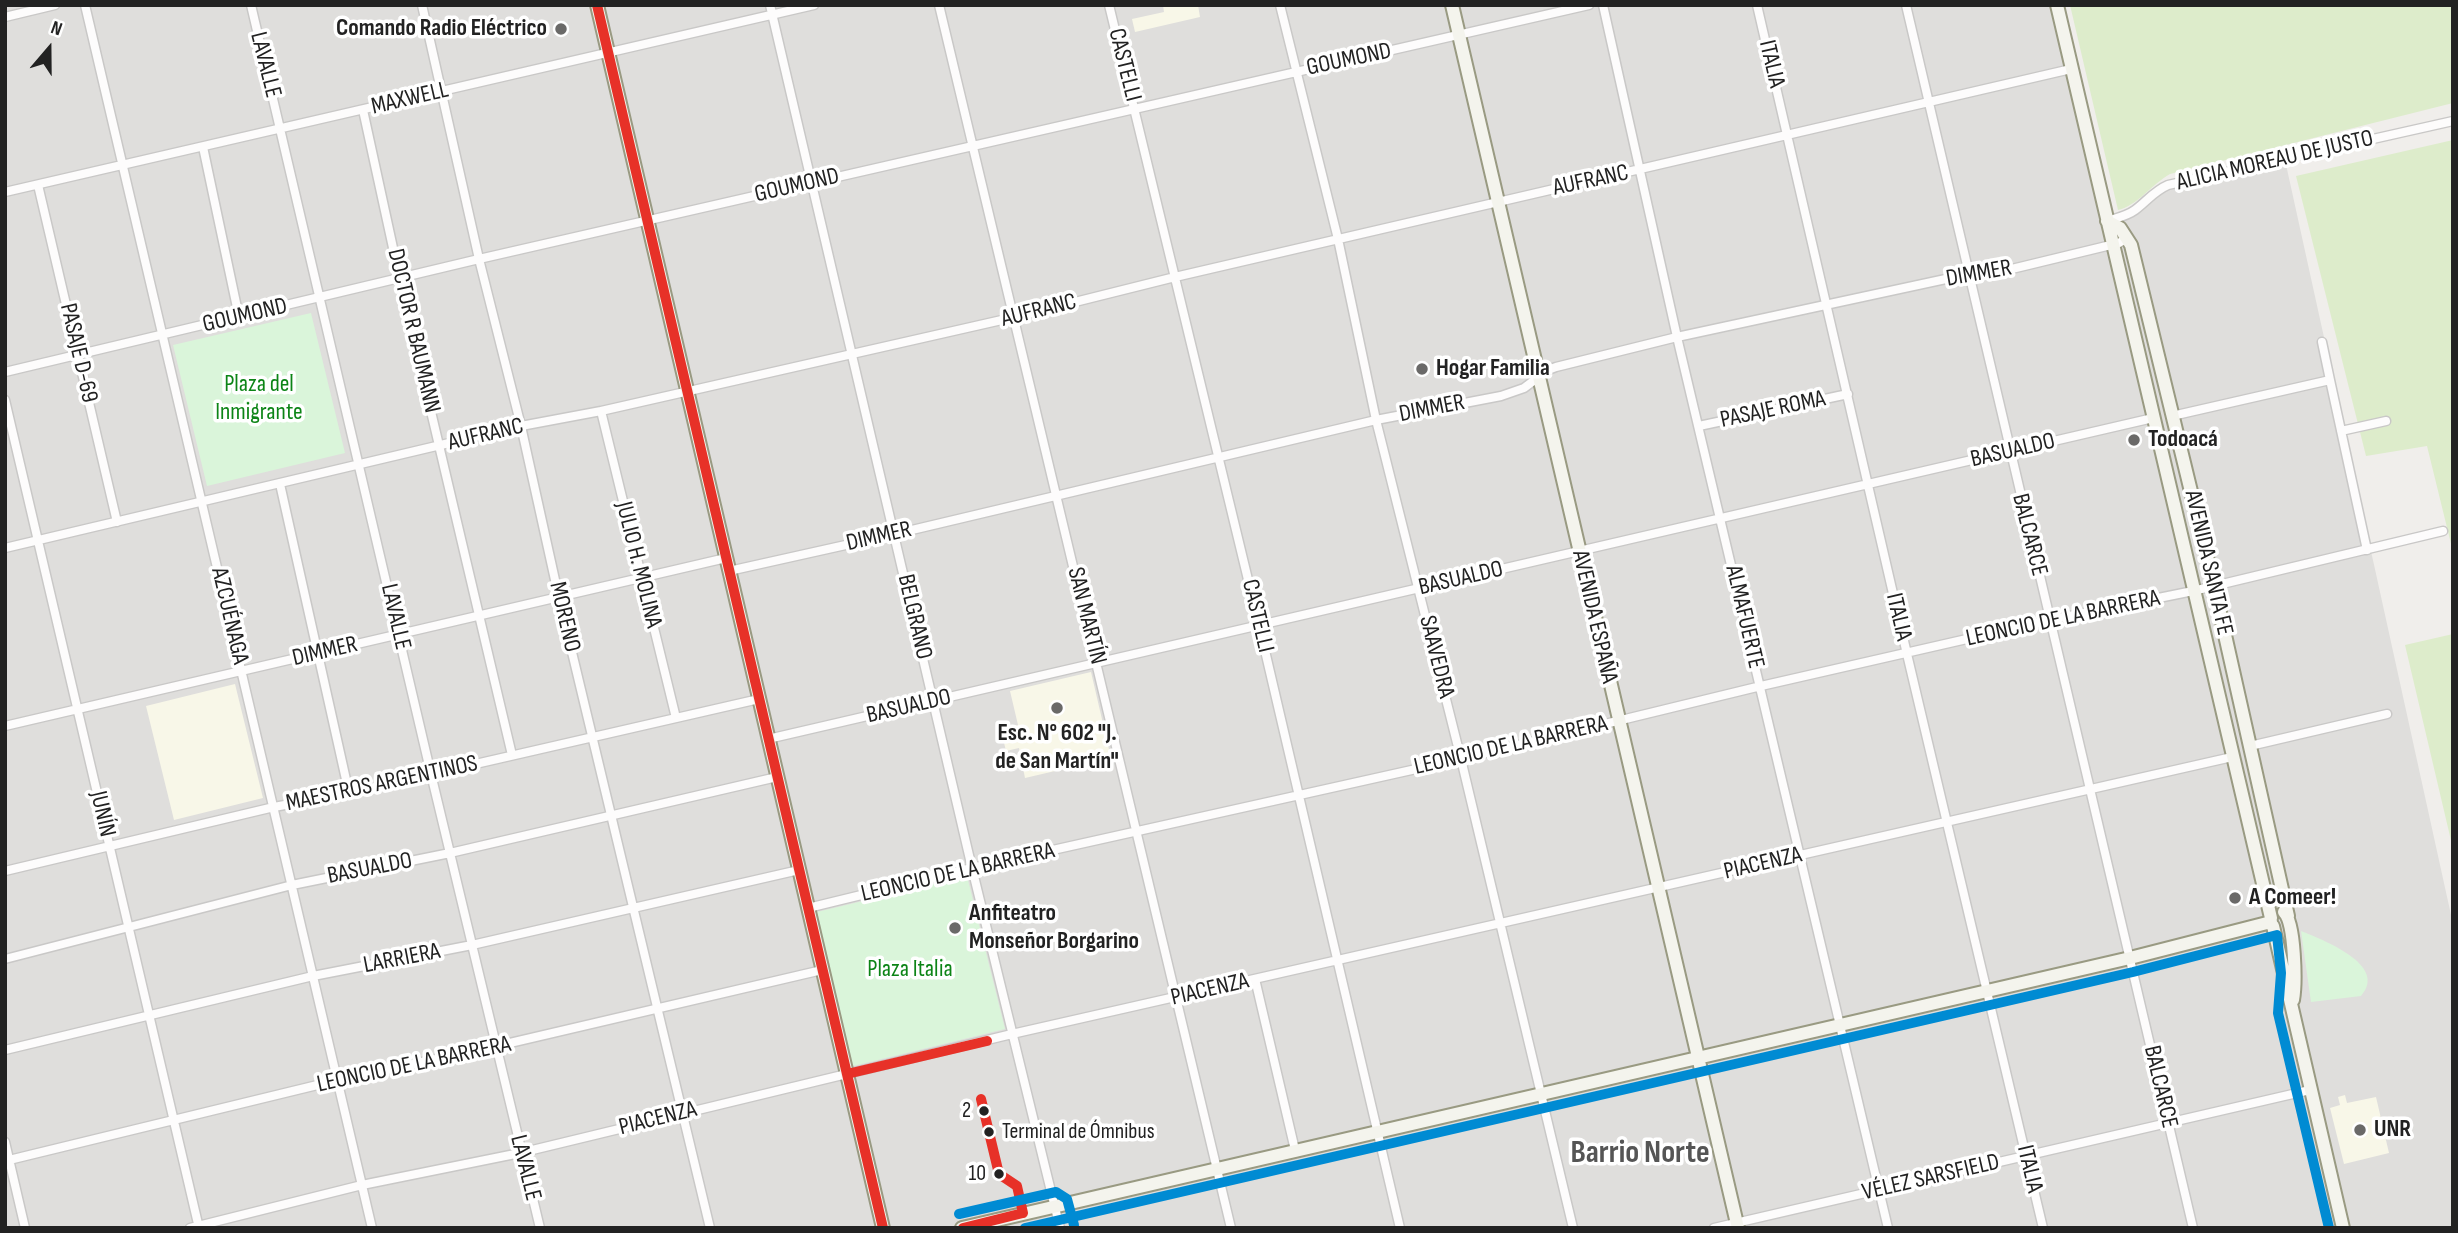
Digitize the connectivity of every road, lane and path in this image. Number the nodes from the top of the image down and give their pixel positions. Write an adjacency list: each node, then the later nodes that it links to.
1 (55, 5): 18 (street)
2 (85, 5): 32 (street, AZCUÉNAGA)
3 (251, 5): 28 (street, LAVALLE)
4 (422, 5): 23 (street, MORENO)
5 (597, 5): 20 (main road)
6 (770, 5): 17 (street, BELGRANO)
7 (814, 5): 17 (street, MAXWELL)
8 (939, 5): 30 (street, SAN MARTÍN)
9 (1110, 5): 25 (street, CASTELLI)
10 (1280, 5): 22 (street, SAAVEDRA)
11 (1452, 5): 19 (main road, AVENIDA ESPAÑA)
12 (1589, 5): 19 (street, GOUMOND)
13 (1603, 5): 33 (street, ALMAFUERTE)
14 (1757, 5): 29 (street, ITALIA)
15 (1906, 5): 24 (street, BALCARCE)
16 (2057, 5): 21 (main road, AVENIDA SANTA FE)
17 (772, 15): 20 (street, MAXWELL); 34 (street, BELGRANO)
18 (5, 17)
19 (1459, 36): 22 (street, GOUMOND); 37 (main road, AVENIDA ESPAÑA)
20 (608, 54): 23 (street, MAXWELL); 38 (main road)
21 (2071, 69): 24 (street, AUFRANC); 39 (main road, AVENIDA SANTA FE)
22 (1296, 72): 25 (street, GOUMOND); 41 (street, SAAVEDRA)
23 (443, 92): 26 (street, MAXWELL); 43 (street, MORENO)
24 (1928, 103): 29 (street, AUFRANC); 44 (street, BALCARCE)
25 (1134, 109): 30 (street, GOUMOND); 45 (street, CASTELLI)
26 (363, 110): 28 (street, MAXWELL); 46 (street, DOCTOR R BAUMANN)
27 (2453, 121): 39 (street, ALICIA MOREAU DE JUSTO)
28 (281, 129): 31 (street, MAXWELL); 47 (street, LAVALLE)
29 (1788, 136): 33 (street, AUFRANC); 48 (street, ITALIA)
30 (973, 146): 34 (street, GOUMOND); 50 (street, SAN MARTÍN)
31 (203, 147): 32 (street, MAXWELL); 49 (street)
32 (123, 165): 35 (street, MAXWELL); 51 (street, AZCUÉNAGA)
33 (1641, 170): 37 (street, AUFRANC); 52 (street, ALMAFUERTE)
34 (811, 183): 38 (street, GOUMOND); 54 (street, BELGRANO)
35 (38, 185): 36 (street, MAXWELL); 55 (street, PASAJE D-69)
36 (5, 192)
37 (1499, 201): 41 (street, AUFRANC); 57 (main road, AVENIDA ESPAÑA)
38 (647, 221): 43 (street, GOUMOND); 59 (main road)
39 (2107, 221): 40 (main road); 42 (main road, AVENIDA SANTA FE)
40 (2127, 238): 42 (street, DIMMER); 63 (main road, AVENIDA SANTA FE)
41 (1338, 239): 45 (street, AUFRANC); 65 (street, SAAVEDRA)
42 (2111, 244): 44 (street, DIMMER); 64 (main road, AVENIDA SANTA FE)
43 (479, 259): 46 (street, GOUMOND); 67 (street, MORENO)
44 (1970, 276): 48 (street, DIMMER); 71 (street, BALCARCE)
45 (1175, 277): 50 (street, AUFRANC); 72 (street, CASTELLI)
46 (400, 279): 47 (street, GOUMOND); 70 (street, DOCTOR R BAUMANN)
47 (319, 298): 49 (street, GOUMOND); 73 (street, LAVALLE)
48 (1826, 305): 52 (street, DIMMER); 60 (street, ITALIA)
49 (239, 317): 51 (street, GOUMOND)
50 (1015, 317): 54 (street, AUFRANC); 76 (street, SAN MARTÍN)
51 (163, 335): 55 (street, GOUMOND); 77 (street, AZCUÉNAGA)
52 (1677, 337): 57 (street, DIMMER); 68 (street, ALMAFUERTE)
53 (2322, 342): 58 (street)
54 (852, 353): 59 (street, AUFRANC); 81 (street, BELGRANO)
55 (78, 355): 56 (street, GOUMOND); 79 (street, PASAJE D-69)
56 (5, 372)
57 (1540, 377): 65 (street, DIMMER); 85 (main road, AVENIDA ESPAÑA)
58 (2330, 380): 63 (street); 69 (street)
59 (686, 390): 62 (street, AUFRANC); 86 (main road)
60 (1848, 394): 68 (street, PASAJE ROMA); 75 (street, ITALIA)
61 (5, 400): 82 (street, JUNÍN)
62 (601, 411): 67 (street, AUFRANC); 87 (street, JULIO H. MOLINA)
63 (2172, 416): 88 (main road, AVENIDA SANTA FE)
64 (2153, 418): 71 (street, BASUALDO); 90 (main road, AVENIDA SANTA FE)
65 (1376, 419): 72 (street, DIMMER); 89 (street, SAAVEDRA)
66 (2386, 421): 69 (street)
67 (521, 426): 70 (street, AUFRANC); 91 (street, MORENO)
68 (1699, 426): 78 (street, ALMAFUERTE)
69 (2341, 431): 84 (street)
70 (440, 446): 73 (street, AUFRANC); 92 (street, DOCTOR R BAUMANN)
71 (2009, 452): 75 (street, BASUALDO); 93 (street, BALCARCE)
72 (1218, 458): 76 (street, DIMMER); 94 (street, CASTELLI)
73 (359, 465): 74 (street, AUFRANC); 95 (street, LAVALLE)
74 (280, 484): 77 (street, AUFRANC); 96 (street)
75 (1868, 484): 78 (street, BASUALDO); 97 (street, ITALIA)
76 (1056, 494): 81 (street, DIMMER); 98 (street, SAN MARTÍN)
77 (202, 502): 79 (street, AUFRANC); 99 (street, AZCUÉNAGA)
78 (1721, 518): 85 (street, BASUALDO); 100 (street, ALMAFUERTE)
79 (117, 522): 82 (street, AUFRANC)
80 (2443, 531): 84 (street, LEONCIO DE LA BARRERA)
81 (895, 534): 86 (street, DIMMER); 102 (street, BELGRANO)
82 (39, 540): 83 (street, AUFRANC); 103 (street, JUNÍN)
83 (5, 548)
84 (2367, 550): 88 (street, LEONCIO DE LA BARRERA)
85 (1578, 551): 89 (street, BASUALDO); 106 (main road, AVENIDA ESPAÑA)
86 (728, 564): 87 (street, DIMMER); 101 (main road)
87 (641, 579): 91 (street, DIMMER); 105 (street, JULIO H. MOLINA)
88 (2214, 586): 90 (street, LEONCIO DE LA BARRERA); 110 (main road, AVENIDA SANTA FE)
89 (1419, 589): 94 (street, BASUALDO); 113 (street, SAAVEDRA)
90 (2193, 592): 93 (street, LEONCIO DE LA BARRERA); 112 (main road, AVENIDA SANTA FE)
91 (559, 598): 92 (street, DIMMER); 108 (street, MORENO)
92 (478, 617): 95 (street, DIMMER); 111 (street, DOCTOR R BAUMANN)
93 (2050, 620): 97 (street, LEONCIO DE LA BARRERA); 116 (street, BALCARCE)
94 (1259, 625): 98 (street, BASUALDO); 118 (street, CASTELLI)
95 (399, 635): 96 (street, DIMMER); 114 (street, LAVALLE)
96 (317, 654): 99 (street, DIMMER); 117 (street)
97 (1907, 654): 100 (street, LEONCIO DE LA BARRERA); 121 (street, ITALIA)
98 (1097, 663): 102 (street, BASUALDO); 122 (street, SAN MARTÍN)
99 (242, 671): 103 (street, DIMMER); 119 (street, AZCUÉNAGA)
100 (1761, 686): 106 (street, LEONCIO DE LA BARRERA); 125 (street, ALMAFUERTE)
101 (759, 699): 105 (street, MAESTROS ARGENTINOS); 109 (main road)
102 (933, 702): 109 (street, BASUALDO); 126 (street, BELGRANO)
103 (77, 709): 107 (street, DIMMER); 123 (street, JUNÍN)
104 (2387, 714): 110 (street)
105 (676, 718): 108 (street, MAESTROS ARGENTINOS)
106 (1618, 721): 113 (street, LEONCIO DE LA BARRERA); 130 (main road, AVENIDA ESPAÑA)
107 (5, 726)
108 (593, 736): 111 (street, MAESTROS ARGENTINOS); 120 (street, MORENO)
109 (768, 739): 115 (main road)
110 (2250, 746): 133 (main road, AVENIDA SANTA FE)
111 (512, 755): 114 (street, MAESTROS ARGENTINOS)
112 (2232, 757): 116 (street, PIACENZA); 135 (main road, AVENIDA SANTA FE)
113 (1461, 759): 118 (street, LEONCIO DE LA BARRERA); 134 (street, SAAVEDRA)
114 (431, 774): 117 (street, MAESTROS ARGENTINOS); 124 (street, LAVALLE)
115 (777, 777): 120 (street, BASUALDO); 127 (main road)
116 (2089, 790): 121 (street, PIACENZA); 138 (street, BALCARCE)
117 (349, 793): 119 (street, MAESTROS ARGENTINOS)
118 (1299, 796): 122 (street, LEONCIO DE LA BARRERA); 140 (street, CASTELLI)
119 (274, 807): 123 (street, MAESTROS ARGENTINOS); 129 (street, AZCUÉNAGA)
120 (613, 816): 124 (street, BASUALDO); 132 (street, MORENO)
121 (1948, 822): 125 (street, PIACENZA); 144 (street, ITALIA)
122 (1138, 832): 126 (street, LEONCIO DE LA BARRERA); 145 (street, SAN MARTÍN)
123 (110, 848): 128 (street, MAESTROS ARGENTINOS); 136 (street, JUNÍN)
124 (450, 853): 129 (street, BASUALDO); 137 (street, LAVALLE)
125 (1801, 855): 130 (street, PIACENZA); 149 (street, ALMAFUERTE)
126 (972, 868): 131 (street, LEONCIO DE LA BARRERA); 150 (street, BELGRANO)
127 (799, 870): 131 (main road); 132 (street, LARRIERA)
128 (5, 871)
129 (292, 885): 136 (street, BASUALDO); 142 (street, AZCUÉNAGA)
130 (1657, 887): 134 (street, PIACENZA); 153 (main road, AVENIDA ESPAÑA)
131 (808, 908): 141 (main road)
132 (635, 909): 137 (street, LARRIERA); 146 (street, MORENO)
133 (2289, 919): 135 (main road); 147 (main road, AVENIDA SANTA FE)
134 (1501, 922): 140 (street, PIACENZA); 157 (street, SAAVEDRA)
135 (2272, 922): 138 (main road); 147 (main road, AVENIDA SANTA FE)
136 (130, 928): 139 (street, BASUALDO); 148 (street, JUNÍN)
137 (472, 944): 142 (street, LARRIERA); 151 (street, LAVALLE)
138 (2130, 958): 144 (main road); 160 (street, BALCARCE)
139 (5, 959)
140 (1337, 960): 143 (street, PIACENZA); 161 (street, CASTELLI)
141 (822, 970): 146 (street, LEONCIO DE LA BARRERA); 154 (main road)
142 (313, 976): 148 (street, LARRIERA); 155 (street, AZCUÉNAGA)
143 (1255, 979): 145 (street, PIACENZA); 163 (street)
144 (1987, 990): 149 (main road); 165 (street, ITALIA)
145 (1177, 997): 150 (street, PIACENZA); 167 (street, SAN MARTÍN)
146 (659, 1008): 151 (street, LEONCIO DE LA BARRERA); 158 (street, MORENO)
147 (2292, 1011): 156 (main road, AVENIDA SANTA FE)
148 (149, 1016): 152 (street, LARRIERA); 159 (street, JUNÍN)
149 (1841, 1024): 153 (main road); 169 (street, ALMAFUERTE)
150 (1012, 1034): 154 (street, PIACENZA); 170 (street, BELGRANO)
151 (497, 1046): 155 (street, LEONCIO DE LA BARRERA); 164 (street, LAVALLE)
152 (5, 1050)
153 (1697, 1058): 157 (main road); 171 (main road, AVENIDA ESPAÑA)
154 (847, 1074): 158 (street, PIACENZA); 177 (main road)
155 (338, 1080): 159 (street, LEONCIO DE LA BARRERA); 168 (street, AZCUÉNAGA)
156 (2310, 1090): 160 (street, VÉLEZ SARSFIELD); 187 (main road, AVENIDA SANTA FE)
157 (1542, 1093): 161 (main road); 182 (street, SAAVEDRA)
158 (683, 1112): 164 (street, PIACENZA); 176 (street, MORENO)
159 (174, 1122): 166 (street, LEONCIO DE LA BARRERA); 172 (street, JUNÍN)
160 (2168, 1124): 165 (street, VÉLEZ SARSFIELD); 186 (street, BALCARCE)
161 (1377, 1131): 163 (main road); 181 (street, CASTELLI)
162 (5, 1142): 166 (street)
163 (1295, 1150): 167 (main road)
164 (520, 1153): 168 (street, PIACENZA); 175 (street, LAVALLE)
165 (2026, 1157): 169 (street, VÉLEZ SARSFIELD); 185 (street, ITALIA)
166 (7, 1161): 173 (street)
167 (1217, 1168): 170 (main road); 180 (street, SAN MARTÍN)
168 (362, 1185): 172 (street, PIACENZA); 174 (street, AZCUÉNAGA)
169 (1880, 1190): 171 (street, VÉLEZ SARSFIELD); 184 (street, ALMAFUERTE)
170 (1055, 1206): 178 (main road); 179 (street, BELGRANO)
171 (1737, 1225): 183 (street, VÉLEZ SARSFIELD)
172 (196, 1227)
173 (25, 1228)
174 (372, 1228)
175 (540, 1228)
176 (710, 1228)
177 (883, 1228)
178 (962, 1228)
179 (1060, 1228)
180 (1231, 1228)
181 (1401, 1228)
182 (1573, 1228)
183 (1714, 1228)
184 (1888, 1228)
185 (2043, 1228)
186 (2193, 1228)
187 (2343, 1228)

